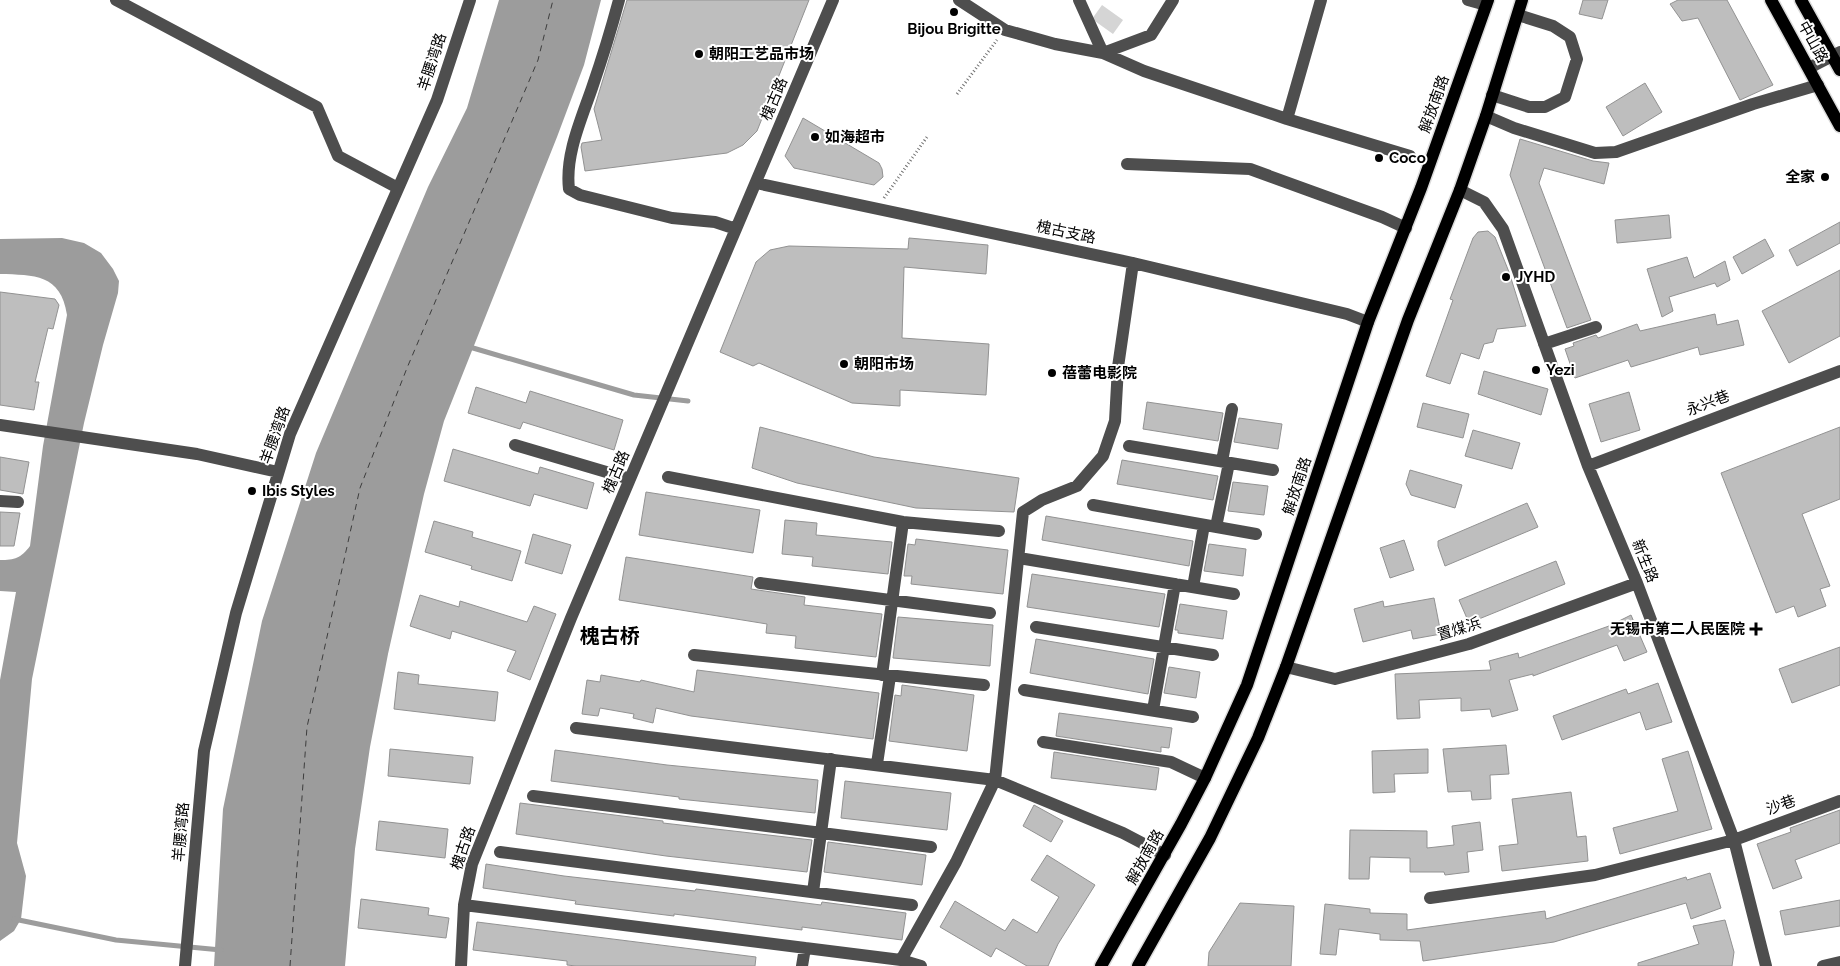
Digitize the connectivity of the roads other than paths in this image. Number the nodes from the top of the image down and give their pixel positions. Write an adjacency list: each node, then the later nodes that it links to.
1 (116, 0): 27 (street)
2 (470, 0): 27 (street, 羊腰湾路)
3 (619, 0): 30 (street)
4 (833, 0): 26 (street, 槐古路)
5 (958, 0): 15 (street)
6 (1079, 0): 15 (street)
7 (1173, 0): 15 (street)
8 (1322, 0): 22 (street)
9 (1468, 0): 13 (street)
10 (1522, 0): 14 (main road)
11 (1771, 0): 17 (main road, 中山路)
12 (1801, 0): 16 (main road, 中山路)
13 (1487, 3): 29 (main road, 解放南路)
14 (1518, 15): 20 (main road); 20 (street)
15 (1103, 53): 22 (street)
16 (1836, 54): 17 (street); 18 (main road, 中山路)
17 (1809, 68): 19 (main road, 中山路)
18 (1840, 70)
19 (1818, 85): 21 (street); 23 (main road, 中山路)
20 (1492, 95): 21 (main road)
21 (1486, 116): 28 (main road)
22 (1287, 119): 24 (street)
23 (1840, 126)
24 (1410, 156)
25 (1127, 164): 29 (street)
26 (756, 183): 30 (street, 槐古路); 31 (street, 槐古支路)
27 (398, 188): 43 (street, 羊腰湾路)
28 (1460, 190): 34 (street, 新生路); 65 (main road)
29 (1406, 228): 32 (main road, 解放南路)
30 (736, 229): 45 (street, 槐古路)
31 (1133, 263): 32 (street, 槐古支路); 53 (street)
32 (1368, 322): 75 (main road, 解放南路)
33 (1596, 327): 34 (street)
34 (1544, 344): 41 (street, 新生路)
35 (1840, 371): 41 (street, 永兴巷)
36 (1232, 409): 40 (street)
37 (0, 425): 43 (street)
38 (515, 445): 45 (street)
39 (1129, 446): 40 (street)
40 (1226, 462): 42 (street); 50 (street)
41 (1588, 466): 55 (street, 新生路)
42 (1273, 470)
43 (278, 472): 91 (street, 羊腰湾路)
44 (668, 477): 49 (street)
45 (630, 479): 87 (street, 槐古路)
46 (0, 501): 47 (street)
47 (18, 502)
48 (1093, 505): 50 (street)
49 (903, 522): 51 (street); 59 (street)
50 (1210, 526): 52 (street); 57 (street)
51 (999, 531)
52 (1256, 534)
53 (1018, 558): 56 (street); 76 (street)
54 (760, 583): 59 (street)
55 (1637, 583): 65 (street, 置煤浜); 80 (street, 新生路)
56 (1176, 584): 57 (street); 62 (street)
57 (1193, 587): 58 (street)
58 (1234, 594)
59 (893, 600): 60 (street); 66 (street)
60 (990, 613)
61 (1036, 627): 62 (street)
62 (1164, 648): 64 (street); 69 (street)
63 (694, 655): 66 (street)
64 (1213, 655)
65 (1286, 667): 96 (main road)
66 (886, 675): 67 (street); 74 (street)
67 (984, 685)
68 (1024, 690): 69 (street)
69 (1153, 710): 70 (street)
70 (1193, 717)
71 (576, 728): 73 (street)
72 (1043, 742): 75 (street)
73 (831, 759): 74 (street); 79 (street)
74 (877, 764): 76 (street)
75 (1205, 778): 83 (main road, 解放南路)
76 (995, 780): 83 (street); 89 (street)
77 (533, 796): 79 (street)
78 (1840, 801): 80 (street, 沙巷)
79 (821, 832): 81 (street); 84 (street)
80 (1734, 840): 85 (street, 沙巷); 97 (street, 新生路)
81 (930, 847)
82 (500, 852): 84 (street)
83 (1165, 855): 95 (main road, 解放南路)
84 (813, 892): 86 (street)
85 (1430, 898)
86 (912, 905)
87 (464, 906): 88 (street); 92 (street, 槐古路)
88 (805, 948): 89 (street); 93 (street)
89 (900, 960): 94 (street)
90 (1840, 962): 98 (street)
91 (185, 965)
92 (460, 966)
93 (802, 966)
94 (921, 966)
95 (1101, 966)
96 (1138, 966)
97 (1766, 966)
98 (1823, 966)

